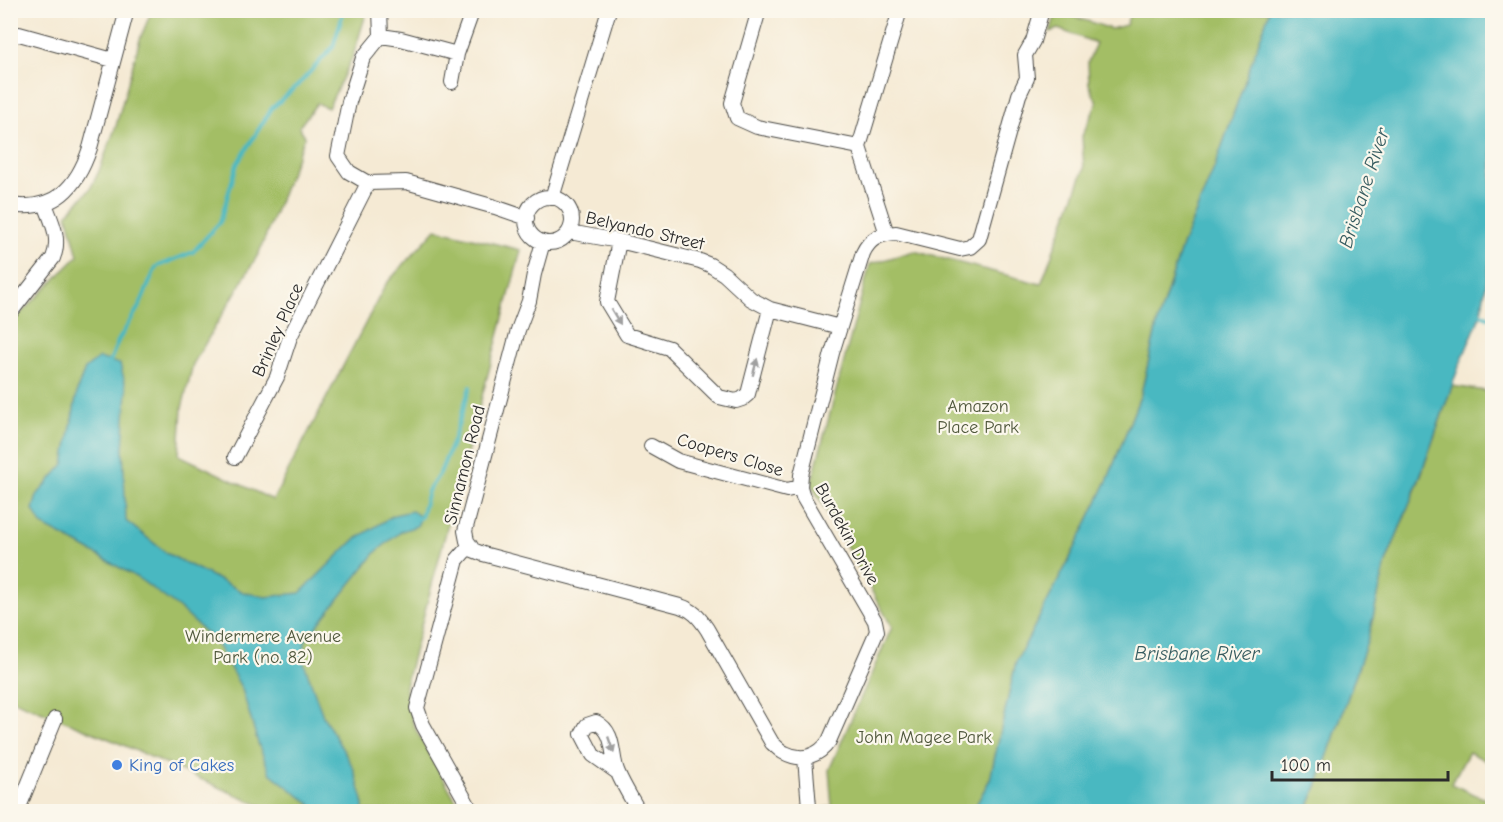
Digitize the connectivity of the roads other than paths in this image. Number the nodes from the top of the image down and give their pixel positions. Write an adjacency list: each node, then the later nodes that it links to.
1 (127, 10): 11 (street)
2 (380, 10): 9 (street)
3 (609, 10): 15 (street)
4 (759, 10): 13 (street)
5 (900, 10): 13 (street)
6 (1042, 10): 20 (street)
7 (471, 15): 10 (street)
8 (10, 36): 11 (street)
9 (381, 36): 10 (street); 14 (street)
10 (457, 54): 12 (street)
11 (113, 60): 16 (street)
12 (452, 82)
13 (859, 147): 20 (street)
14 (368, 183): 18 (street); 27 (street, Brinley Place)
15 (552, 198): 18 (street); 19 (street)
16 (45, 204): 17 (street); 24 (street)
17 (10, 205)
18 (527, 218): 22 (street)
19 (569, 232): 21 (street, Belyando Street); 22 (street)
20 (887, 234): 25 (street, Burdekin Drive)
21 (619, 241): 23 (street, Belyando Street); 23 (street, one-way to 23)
22 (543, 242): 29 (street, Sinnamon Road)
23 (770, 309): 25 (street, Belyando Street)
24 (10, 313)
25 (840, 327): 28 (street, Burdekin Drive)
26 (651, 446): 28 (street, Coopers Close)
27 (235, 457)
28 (800, 487): 31 (street, Burdekin Drive)
29 (470, 545): 31 (street); 34 (street, Sinnamon Road)
30 (55, 719): 33 (street)
31 (805, 758): 36 (street)
32 (617, 771): 35 (street)
33 (17, 812)
34 (472, 812)
35 (639, 812)
36 (808, 812)

